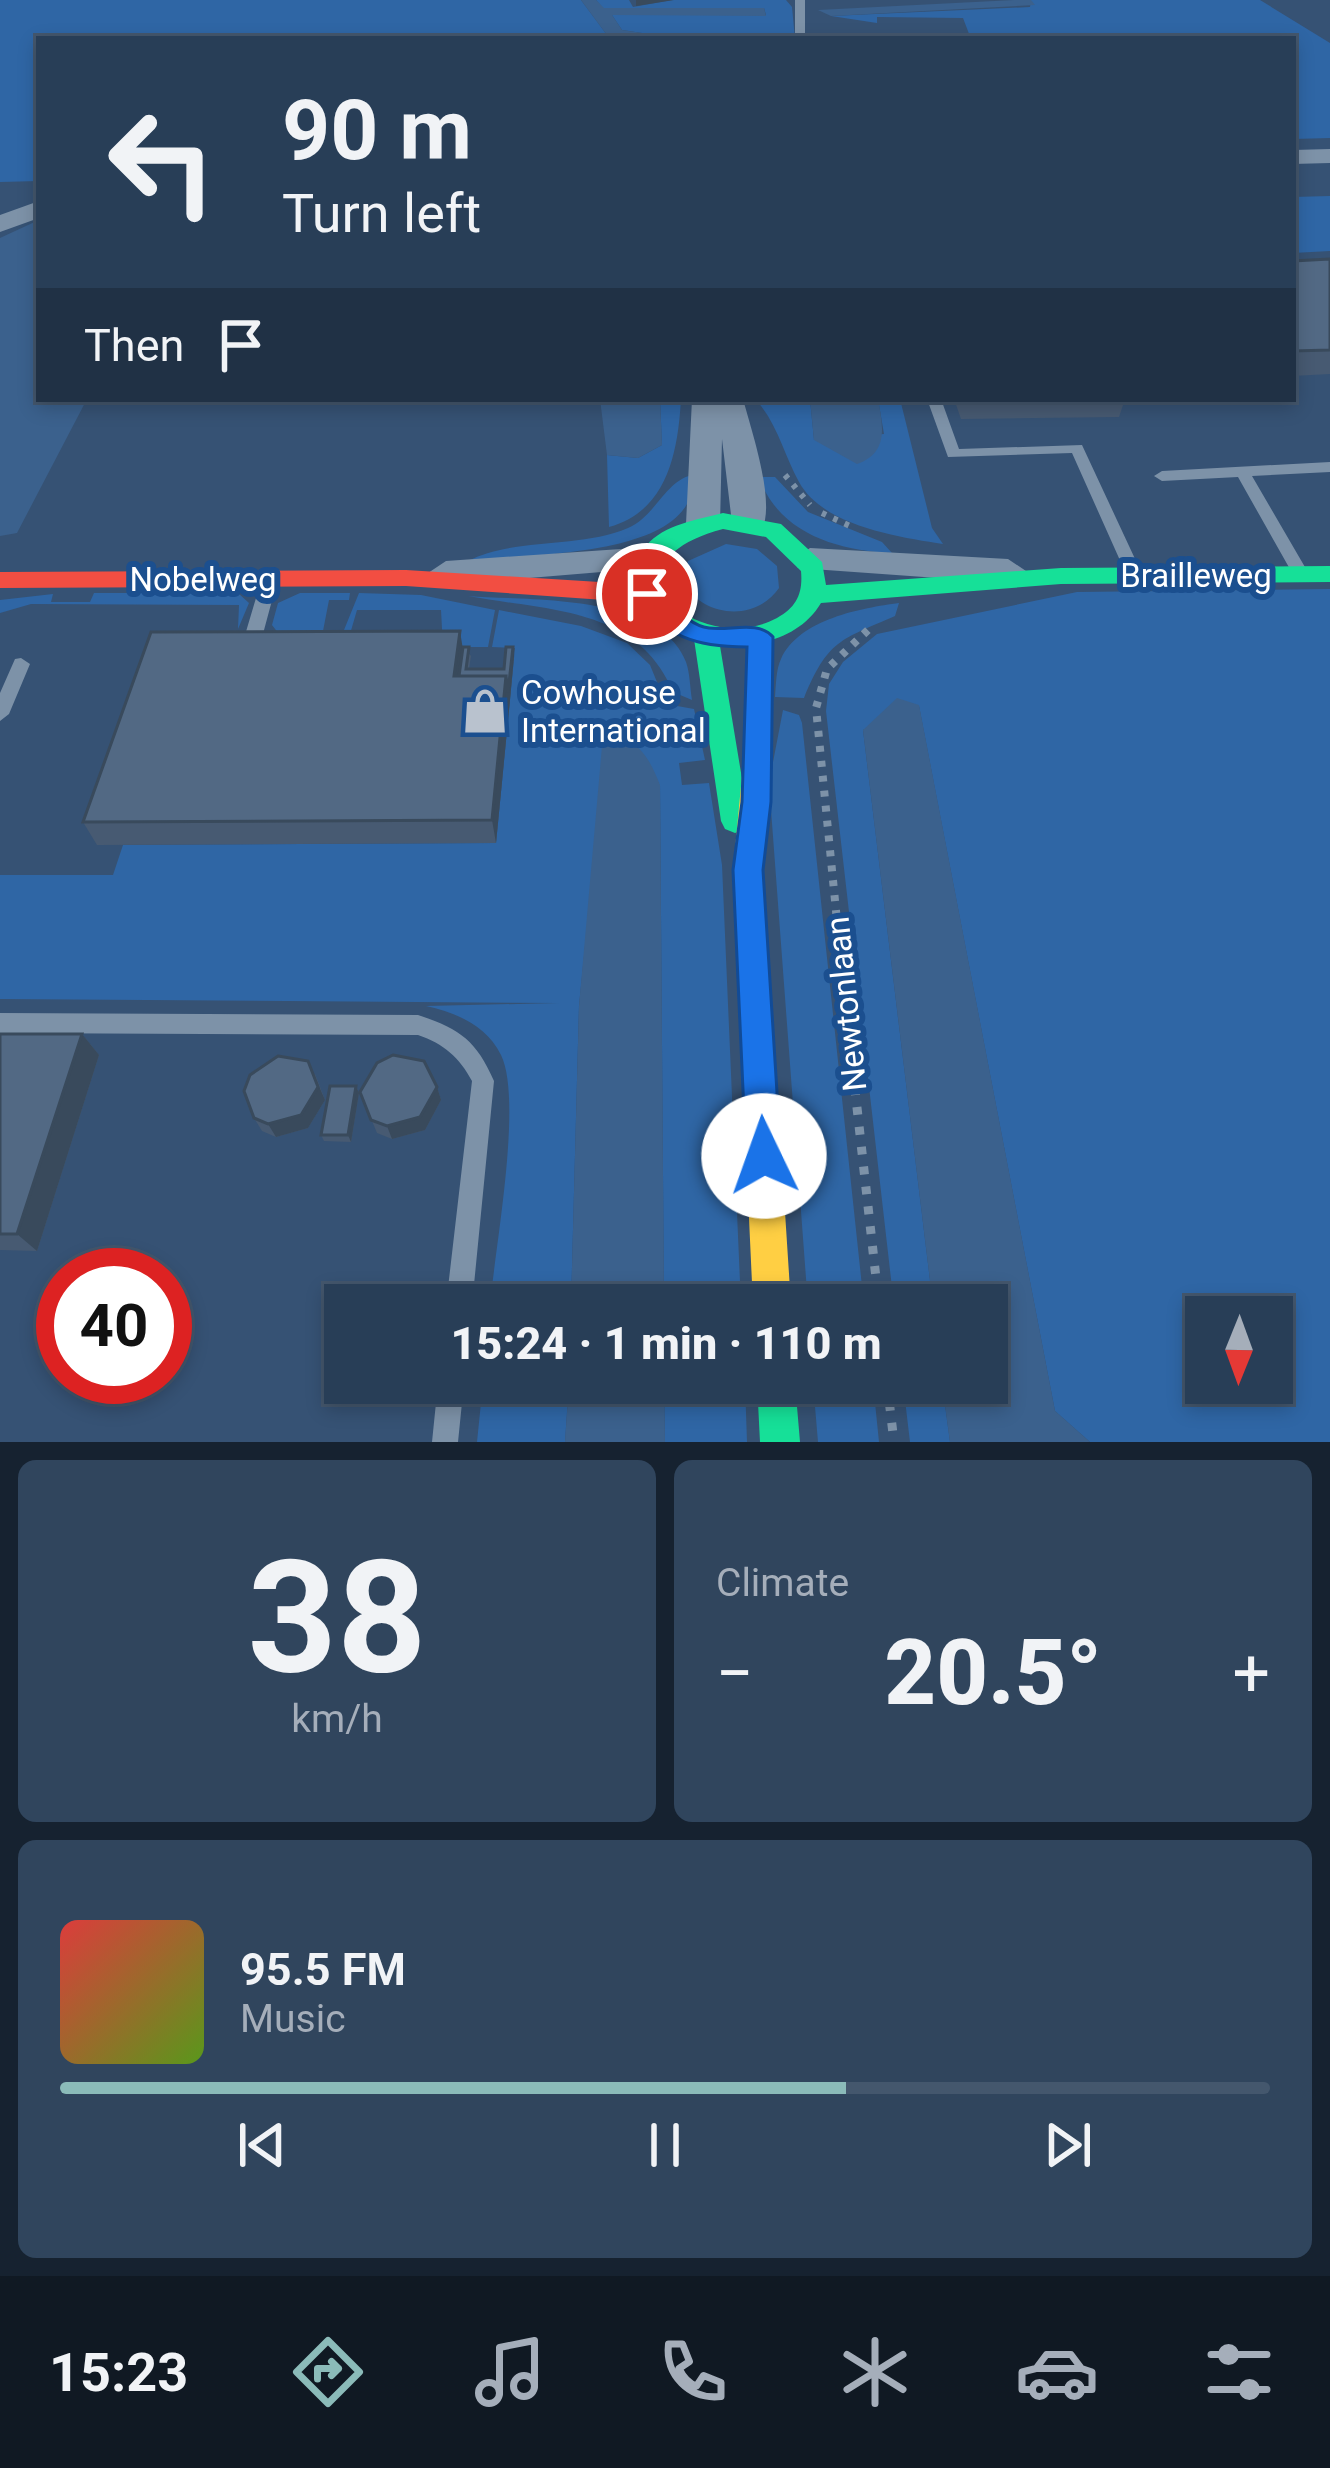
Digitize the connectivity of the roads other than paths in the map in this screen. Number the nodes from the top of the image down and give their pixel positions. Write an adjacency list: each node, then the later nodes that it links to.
1 (800, 0): 2 (lane)
2 (800, 36)
3 (1330, 156): 4 (street)
4 (1296, 157)
5 (36, 210): 6 (street)
6 (0, 224)
7 (707, 402): 14 (street)
8 (729, 402): 13 (street)
9 (935, 402): 18 (lane)
10 (1330, 467): 11 (lane)
11 (1242, 471): 12 (lane); 15 (lane)
12 (1162, 476)
13 (749, 523): 14 (street); 19 (street)
14 (703, 524): 16 (street)
15 (1316, 574): 18 (street, Brailleweg)
16 (648, 576): 21 (street, Nobelweg); 24 (street)
17 (1061, 576): 18 (street, Brailleweg); 19 (street, Brailleweg)
18 (1135, 576)
19 (812, 577): 23 (street)
20 (270, 578): 21 (street, Nobelweg); 22 (street, Nobelweg); 25 (lane)
21 (406, 578)
22 (0, 580)
23 (760, 637): 24 (street); 28 (street)
24 (706, 638): 28 (street)
25 (251, 645)
26 (22, 664): 27 (lane)
27 (0, 714)
28 (748, 870): 31 (street)
29 (0, 1023): 30 (lane)
30 (461, 1284)
31 (771, 1284)
32 (449, 1404): 34 (lane)
33 (777, 1404): 35 (street)
34 (445, 1442)
35 (779, 1442)

